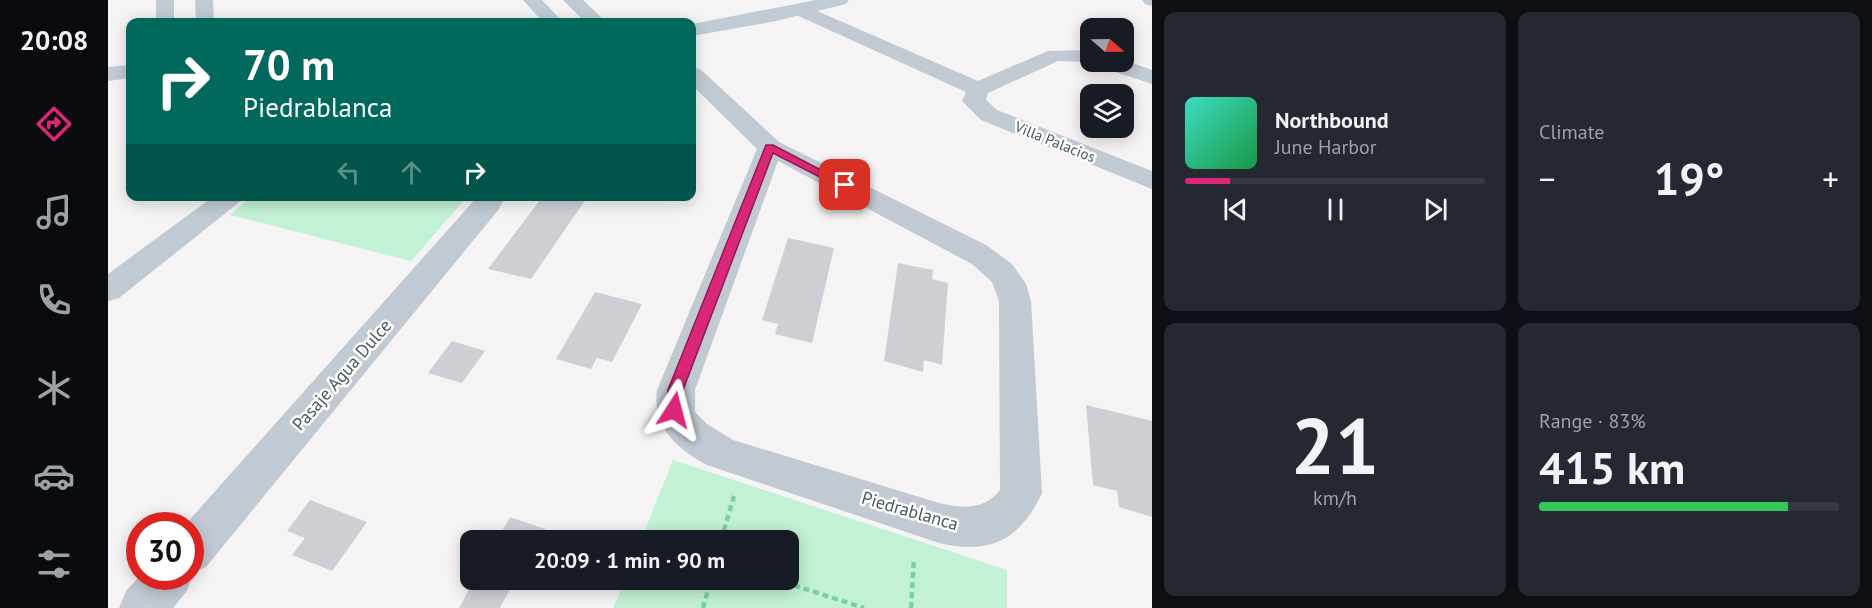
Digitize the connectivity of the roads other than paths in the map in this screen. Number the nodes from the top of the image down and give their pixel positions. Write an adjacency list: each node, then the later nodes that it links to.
1 (165, 0): 7 (street)
2 (204, 0): 8 (street)
3 (532, 0): 9 (street)
4 (572, 0): 10 (street)
5 (840, 0): 6 (street)
6 (812, 5): 11 (street); 18 (street)
7 (165, 18)
8 (205, 18)
9 (549, 18)
10 (592, 18)
11 (696, 29)
12 (1080, 56): 18 (street)
13 (696, 66): 19 (street, Piedrablanca)
14 (1134, 71): 17 (street)
15 (126, 72): 16 (street)
16 (108, 74)
17 (1152, 77)
18 (978, 89): 20 (street, Villa Palacios)
19 (770, 147): 19 (street, Piedrablanca)
20 (1152, 181)
21 (226, 201): 23 (street)
22 (490, 201): 24 (street, Pasaje Agua Dulce)
23 (108, 290)
24 (204, 536)
25 (158, 590): 26 (street)
26 (143, 608)

